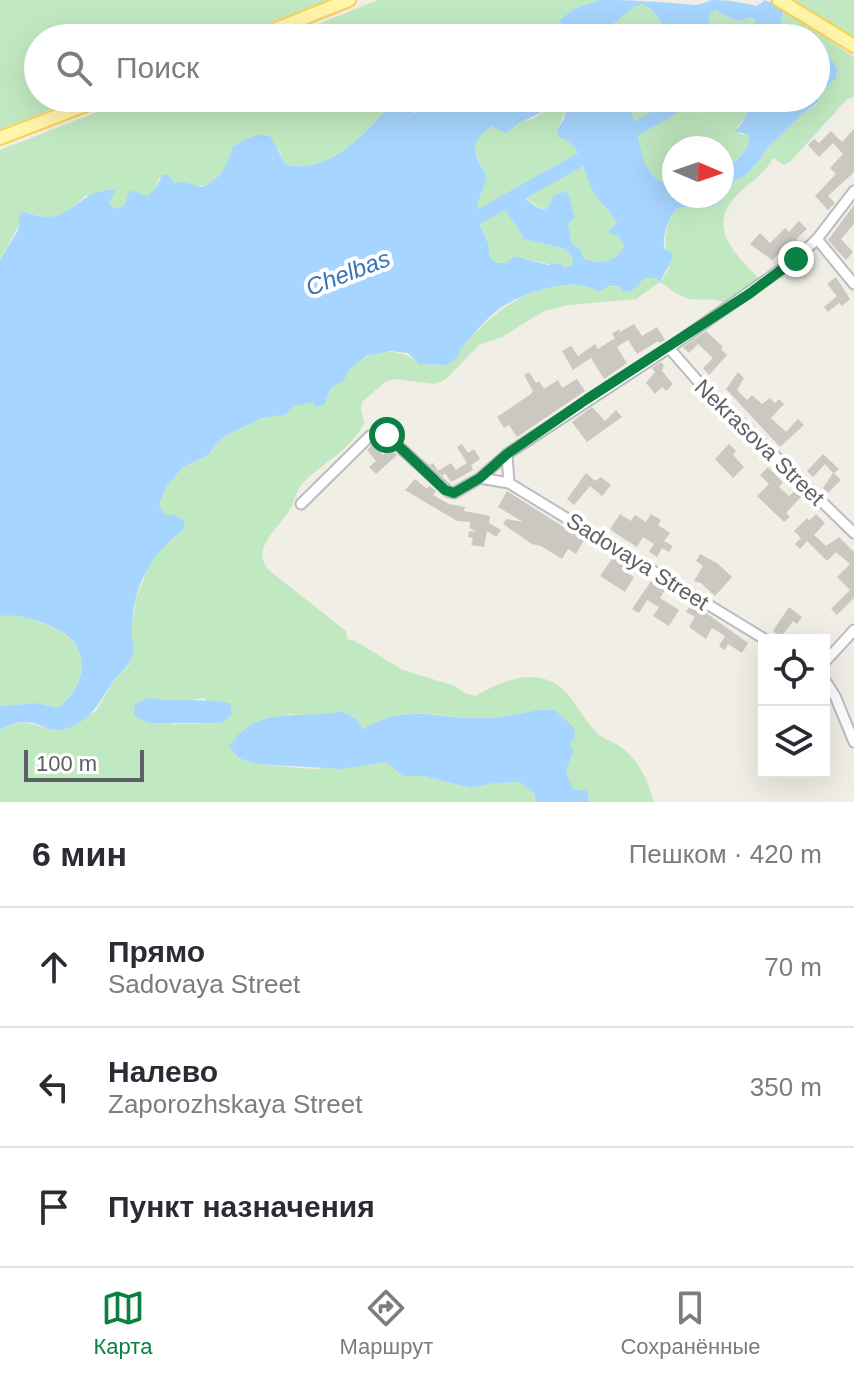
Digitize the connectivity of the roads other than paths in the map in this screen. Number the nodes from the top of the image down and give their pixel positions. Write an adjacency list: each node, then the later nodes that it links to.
1 (349, 0): 3 (main road)
2 (779, 0): 4 (main road)
3 (289, 24)
4 (819, 24)
5 (830, 31): 6 (main road)
6 (854, 46)
7 (68, 112): 8 (main road)
8 (0, 138)
9 (854, 191): 10 (street)
10 (817, 239): 11 (street); 12 (street)
11 (854, 284)
12 (669, 348): 13 (street); 17 (street, Nekrasova Street)
13 (507, 454): 14 (street); 15 (street)
14 (480, 478): 15 (street, Sadovaya Street); 16 (street, Sadovaya Street)
15 (509, 483): 19 (street, Sadovaya Street)
16 (301, 504)
17 (854, 533)
18 (854, 630): 20 (street)
19 (758, 635)
20 (830, 656)
21 (830, 687): 22 (street)
22 (852, 726): 23 (street)
23 (854, 742)

